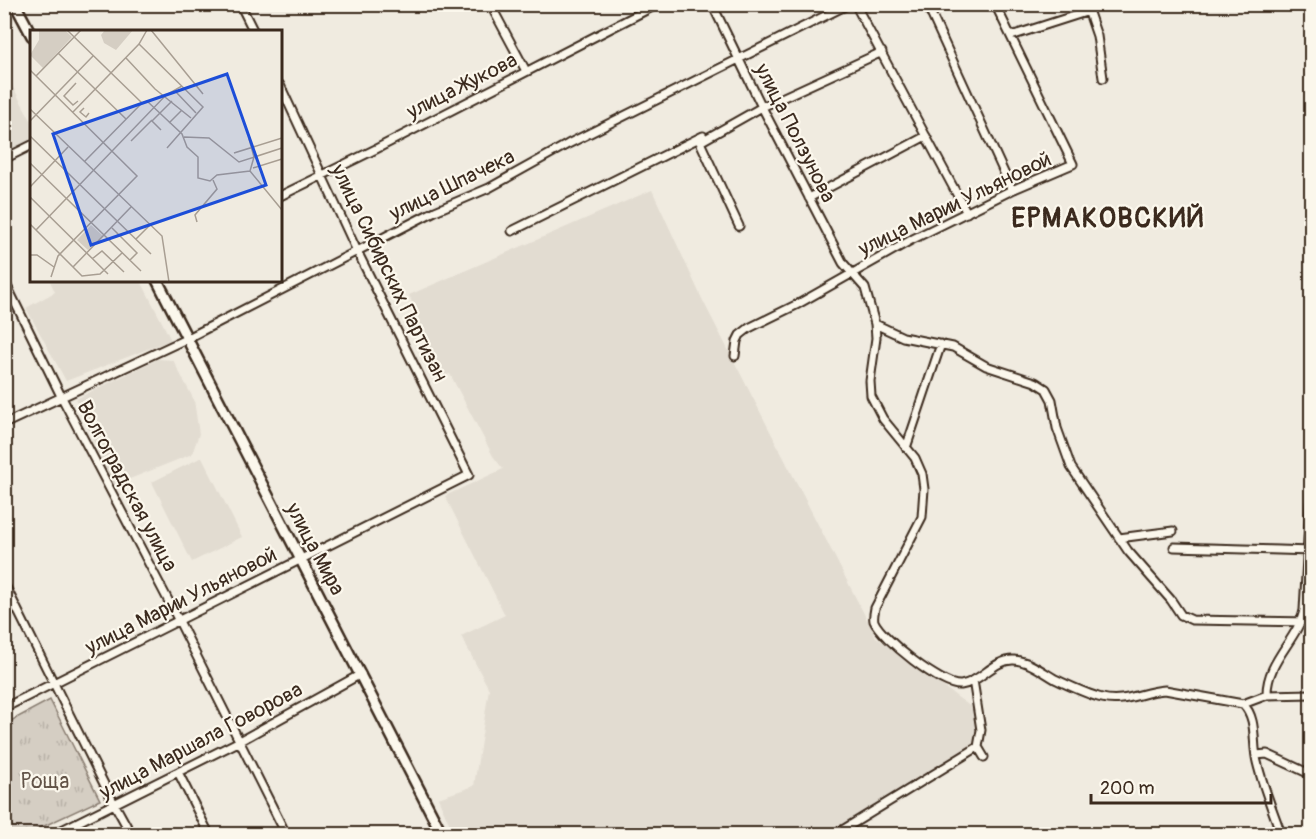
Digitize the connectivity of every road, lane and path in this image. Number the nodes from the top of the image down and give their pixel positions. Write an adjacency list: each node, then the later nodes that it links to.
1 (15, 4): 13 (main road)
2 (240, 4): 12 (street)
3 (490, 4): 17 (street)
4 (658, 4): 17 (street, улица Жукова)
5 (712, 4): 16 (street, улица Ползунова)
6 (849, 4): 16 (street, улица Шпачека)
7 (855, 4): 15 (street)
8 (905, 4): 10 (street)
9 (995, 4): 14 (street)
10 (931, 6): 25 (street)
11 (1087, 8): 14 (street); 18 (street)
12 (253, 30)
13 (30, 32)
14 (1011, 36): 25 (street, улица Марии Ульяновой)
15 (882, 52): 20 (street); 21 (street)
16 (739, 59): 20 (street, улица Ползунова); 31 (street, улица Шпачека)
17 (525, 71): 24 (street, улица Жукова)
18 (1103, 78)
19 (282, 89): 24 (street, улица Сибирских Партизан)
20 (762, 107): 27 (street, улица Ползунова); 29 (street); 30 (street)
21 (926, 136): 27 (street); 28 (street)
22 (30, 146): 23 (street)
23 (4, 159)
24 (323, 175): 26 (street, улица Жукова); 31 (street, улица Сибирских Партизан)
25 (1012, 190): 28 (street, улица Марии Ульяновой)
26 (282, 195)
27 (809, 198): 32 (street, улица Ползунова)
28 (967, 213): 32 (street, улица Марии Ульяновой)
29 (739, 226)
30 (512, 231)
31 (357, 251): 36 (street, улица Шпачека); 42 (street, улица Сибирских Партизан)
32 (852, 273): 35 (street, улица Ползунова); 38 (street, улица Марии Ульяновой)
33 (4, 280): 39 (street, Волгоградская улица)
34 (158, 282): 36 (main road, улица Мира)
35 (875, 324): 37 (street); 41 (street, улица Ползунова)
36 (186, 339): 39 (street, улица Шпачека); 48 (main road, улица Мира)
37 (941, 344): 41 (street); 45 (street)
38 (735, 356)
39 (61, 397): 40 (street, улица Шпачека); 50 (street, Волгоградская улица)
40 (4, 424)
41 (906, 448): 54 (street, улица Ползунова)
42 (470, 475): 48 (street, улица Марии Ульяновой)
43 (1311, 489): 47 (street)
44 (1173, 531): 45 (street)
45 (1119, 538): 51 (street)
46 (1174, 547): 47 (street)
47 (1310, 551): 51 (street)
48 (300, 560): 50 (street, улица Марии Ульяновой); 53 (main road, улица Мира)
49 (4, 583): 55 (street)
50 (179, 621): 55 (street, улица Марии Ульяновой); 60 (street, Волгоградская улица)
51 (1302, 622): 52 (street); 57 (street)
52 (1311, 622)
53 (361, 674): 60 (street, улица Маршала Говорова); 71 (main road, улица Мира)
54 (973, 680): 58 (street); 61 (street)
55 (55, 683): 59 (street, улица Марии Ульяновой); 66 (street)
56 (1311, 694): 57 (street)
57 (1267, 695): 58 (street)
58 (1243, 704): 62 (street)
59 (4, 708)
60 (238, 742): 64 (street, улица Маршала Говорова); 70 (street, Волгоградская улица)
61 (978, 747): 63 (street); 72 (street)
62 (1256, 755): 65 (street); 73 (street)
63 (984, 757)
64 (178, 772): 66 (street, улица Маршала Говорова); 69 (street)
65 (1311, 775)
66 (114, 805): 67 (street, улица Маршала Говорова); 68 (street)
67 (54, 834)
68 (131, 834)
69 (209, 834)
70 (286, 834)
71 (442, 834)
72 (836, 834)
73 (1281, 834)

